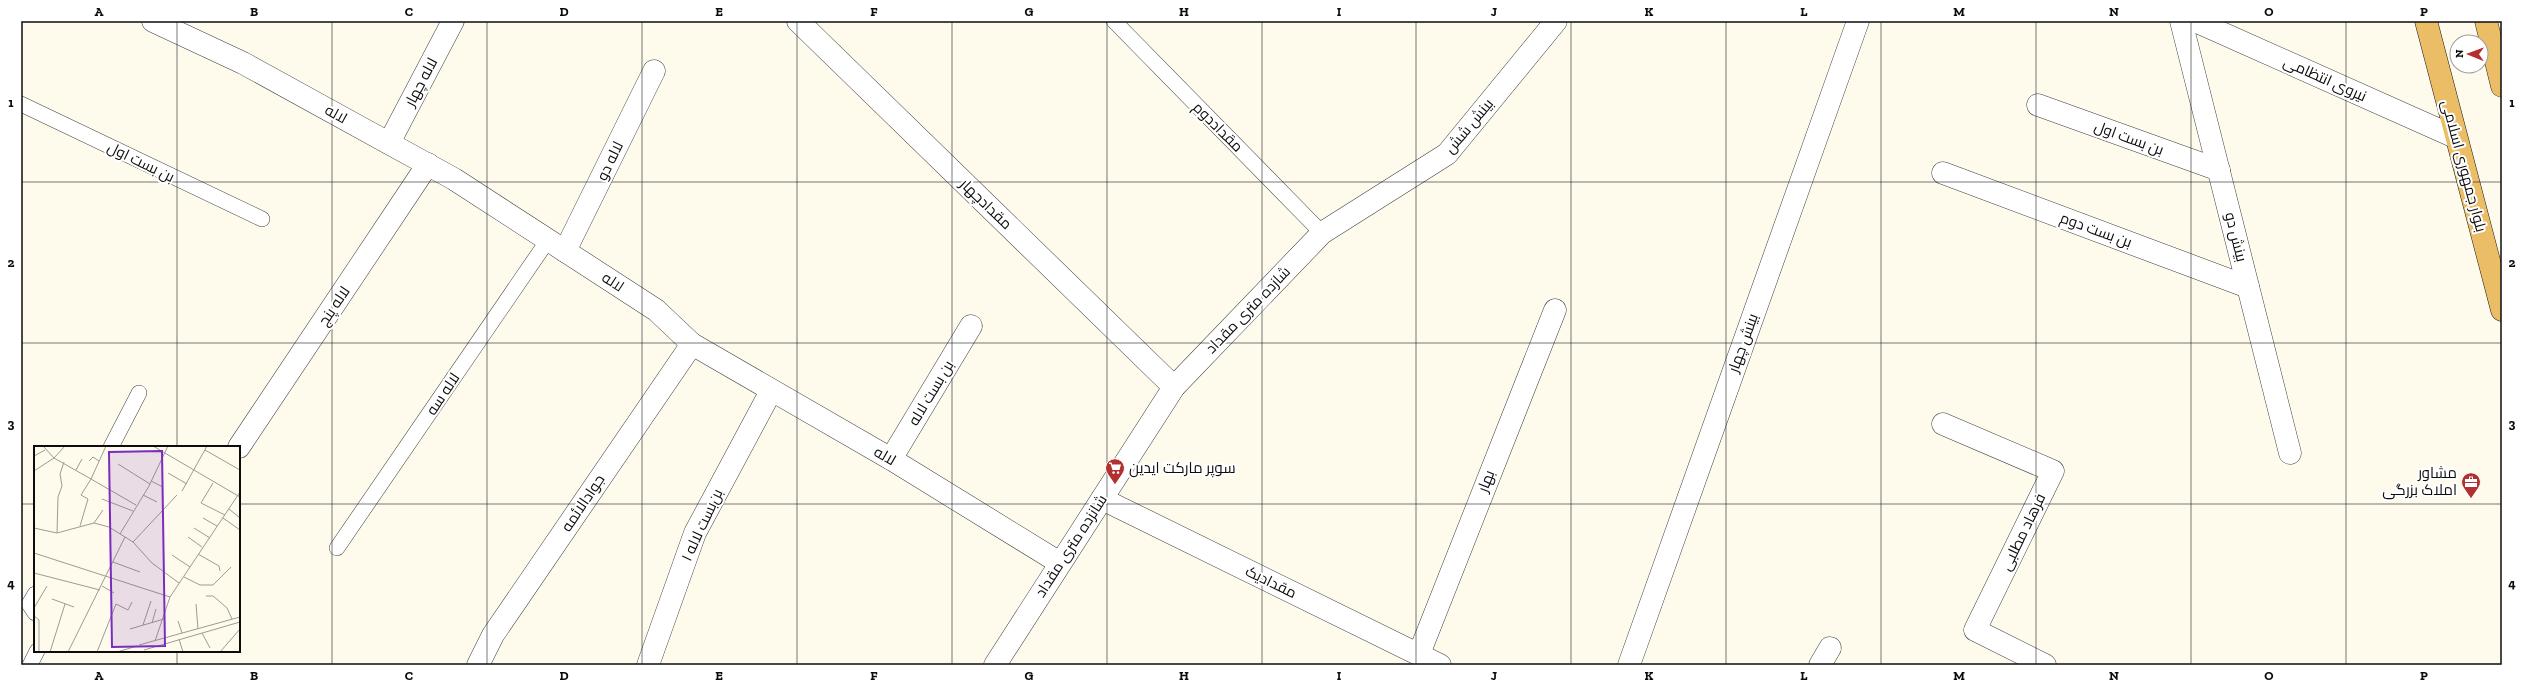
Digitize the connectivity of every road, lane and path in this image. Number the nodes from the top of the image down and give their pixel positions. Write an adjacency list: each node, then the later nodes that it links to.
1 (153, 21): 16 (street, لاله)
2 (454, 21): 16 (street, لاله چهار)
3 (798, 21): 28 (street, مقدادچهار)
4 (1114, 21): 21 (lane, مقداددوم)
5 (1556, 21): 21 (street, بینش شش)
6 (1858, 21): 48 (street, بینش چهار)
7 (2181, 21): 18 (street, بینش دو)
8 (2195, 21): 15 (street, نیروی انتظامی)
9 (2426, 21): 15 (highway, بلوار جمهوری اسلامی)
10 (2486, 21): 12 (highway)
11 (654, 71): 22 (street, لاله دو)
12 (2502, 86)
13 (21, 104): 20 (lane, بن بست اول)
14 (2038, 105): 18 (street, بن بست اول)
15 (2455, 137): 25 (highway, بلوار جمهوری اسلامی)
16 (389, 143): 17 (street, لاله)
17 (428, 164): 22 (street, لاله); 33 (street, لاله پنج)
18 (2219, 170): 23 (street, بینش دو)
19 (1943, 173): 23 (street, بن بست دوم)
20 (262, 219)
21 (1322, 233): 28 (street, شازده متری مقداد)
22 (557, 245): 27 (street, لاله); 37 (lane, لاله سه)
23 (2248, 287): 34 (street, بینش دو)
24 (1555, 310): 42 (street, بهار)
25 (2502, 310)
26 (971, 326): 35 (street, بن بست لاله)
27 (692, 344): 29 (street, لاله); 44 (street, جوادالائمه)
28 (1174, 387): 36 (street, شانزده متری مقداد)
29 (771, 391): 35 (street, لاله); 45 (street, بن‌بست لاله ۱)
30 (139, 393): 32 (lane)
31 (1943, 424): 49 (street, فرهاد مطلبی)
32 (112, 446)
33 (240, 446)
34 (2290, 453)
35 (891, 459): 38 (street, لاله)
36 (1102, 499): 38 (street, شانزده متری مقداد); 42 (street, مقدادیک)
37 (337, 548)
38 (1060, 563): 46 (street, شانزده متری مقداد)
39 (34, 596): 40 (lane)
40 (34, 611)
41 (36, 652): 43 (lane)
42 (1419, 654): 47 (street, مقدادیک)
43 (30, 665)
44 (478, 665)
45 (648, 665)
46 (995, 665)
47 (1440, 665)
48 (1628, 665)
49 (2045, 665)

